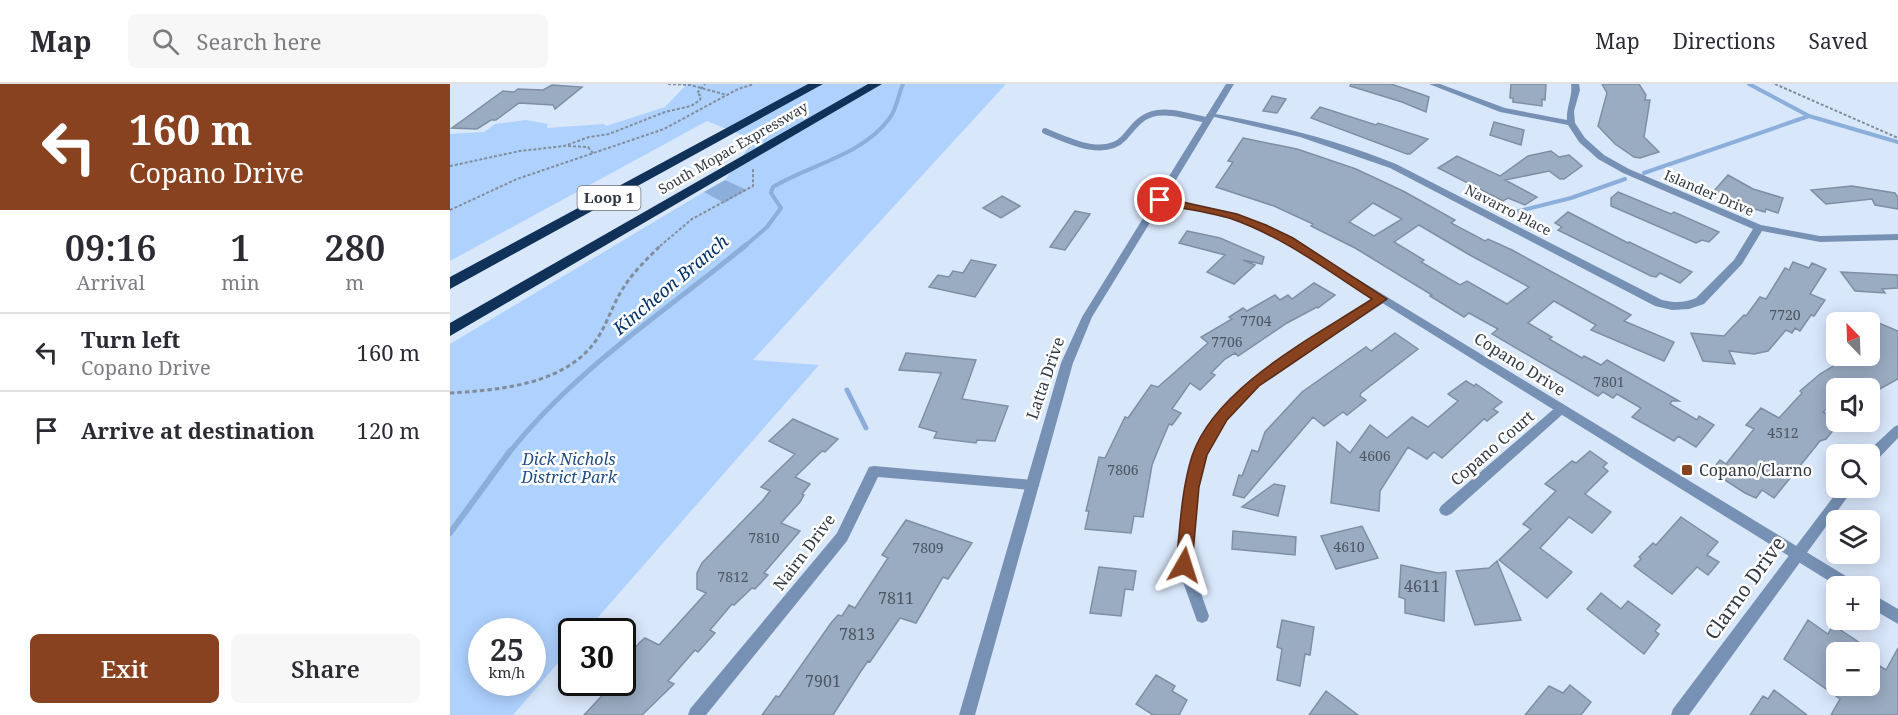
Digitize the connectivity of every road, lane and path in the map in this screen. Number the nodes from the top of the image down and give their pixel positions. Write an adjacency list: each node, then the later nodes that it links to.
1 (668, 84): 10 (path)
2 (705, 84): 10 (path)
3 (754, 84): 11 (path)
4 (817, 84): 24 (highway, South Mopac Expressway / Loop 1)
5 (876, 84): 26 (highway, South Mopac Expressway / Loop 1)
6 (1230, 84): 12 (street, Latta Drive)
7 (1433, 84): 13 (street)
8 (1575, 84): 13 (street)
9 (1775, 84): 15 (path)
10 (701, 88): 11 (path); 16 (path)
11 (728, 95): 17 (path)
12 (1209, 117): 14 (lane); 20 (street, Latta Drive); 22 (street, Navarro Place)
13 (1571, 123): 22 (street, Islander Drive)
14 (1046, 130)
15 (1898, 138)
16 (564, 146): 17 (path); 19 (path)
17 (593, 153): 21 (path)
18 (758, 165): 27 (path)
19 (450, 166)
20 (1160, 200): 25 (street, Copano Drive); 31 (street, Latta Drive)
21 (450, 210)
22 (1759, 228): 23 (street, Islander Drive)
23 (1898, 237)
24 (450, 284)
25 (1381, 299): 28 (street, Copano Drive); 37 (street)
26 (450, 330)
27 (450, 393)
28 (1560, 410): 33 (street, Copano Court); 34 (street, Copano Drive)
29 (1898, 430): 30 (street)
30 (1880, 448)
31 (1032, 485): 39 (street, Nairn Drive); 40 (street, Latta Drive)
32 (1839, 498): 34 (street, Clarno Drive)
33 (1446, 510)
34 (1796, 554): 35 (street, Copano Drive); 41 (street, Clarno Drive)
35 (1832, 576)
36 (1880, 606): 38 (street)
37 (1202, 616)
38 (1898, 617)
39 (696, 715)
40 (967, 715)
41 (1679, 715)

